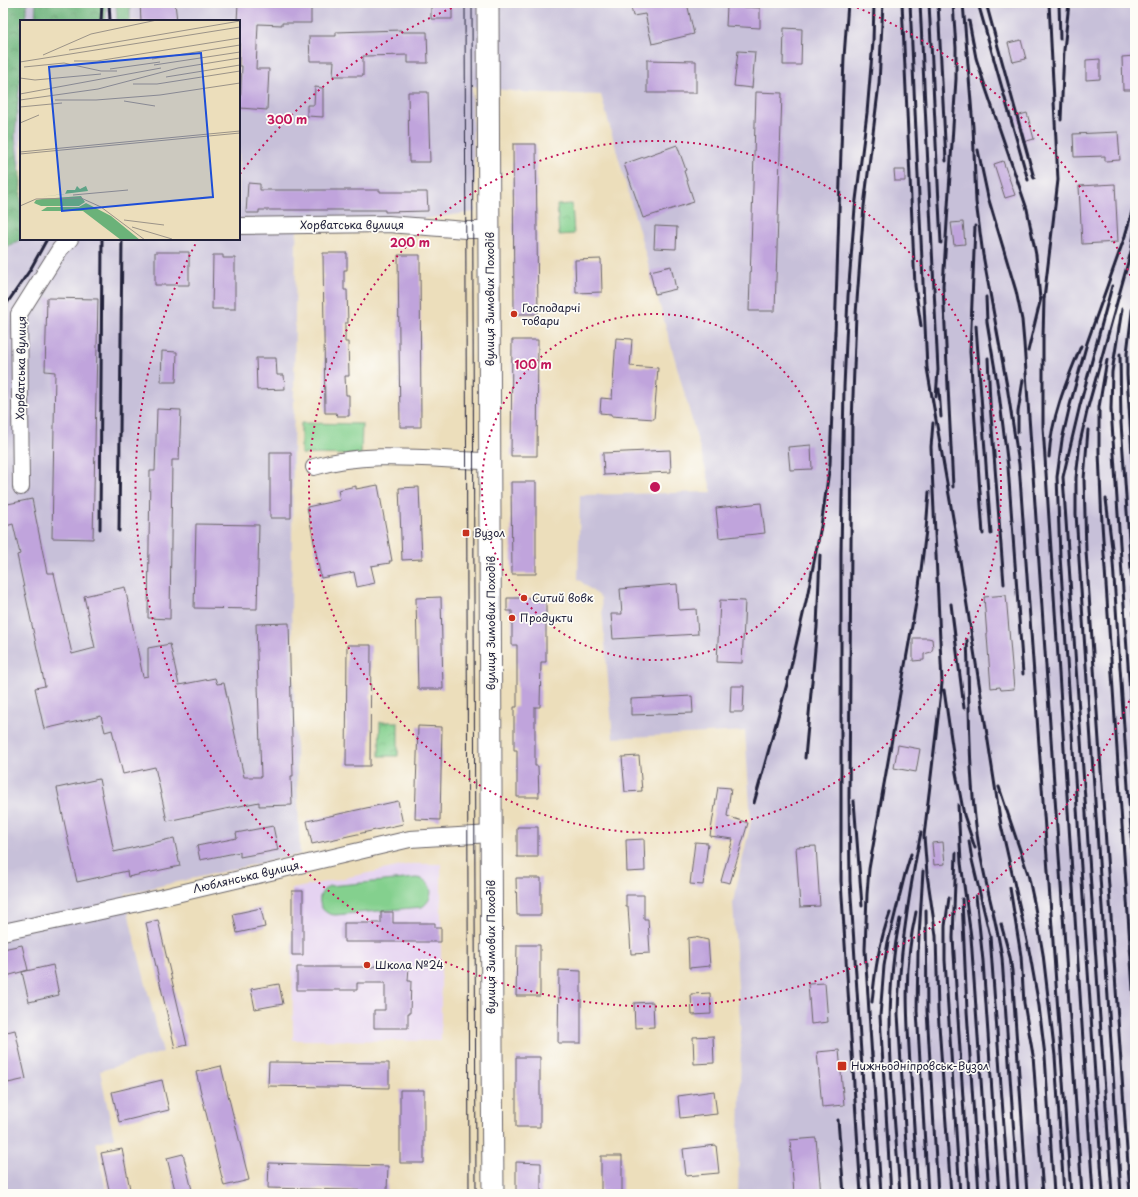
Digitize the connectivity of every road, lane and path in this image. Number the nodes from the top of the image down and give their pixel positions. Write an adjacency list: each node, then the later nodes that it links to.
1 (488, 3): 3 (main road, вулиця Зимових Походів)
2 (240, 226): 3 (street, Хорватська вулиця)
3 (489, 230): 5 (main road, вулиця Зимових Походів)
4 (69, 240): 7 (street, Хорватська вулиця)
5 (490, 461): 6 (street); 8 (main road, вулиця Зимових Походів)
6 (314, 467)
7 (21, 487)
8 (492, 834): 9 (street, Люблянська вулиця); 10 (main road, вулиця Зимових Походів)
9 (3, 932)
10 (493, 1194)

